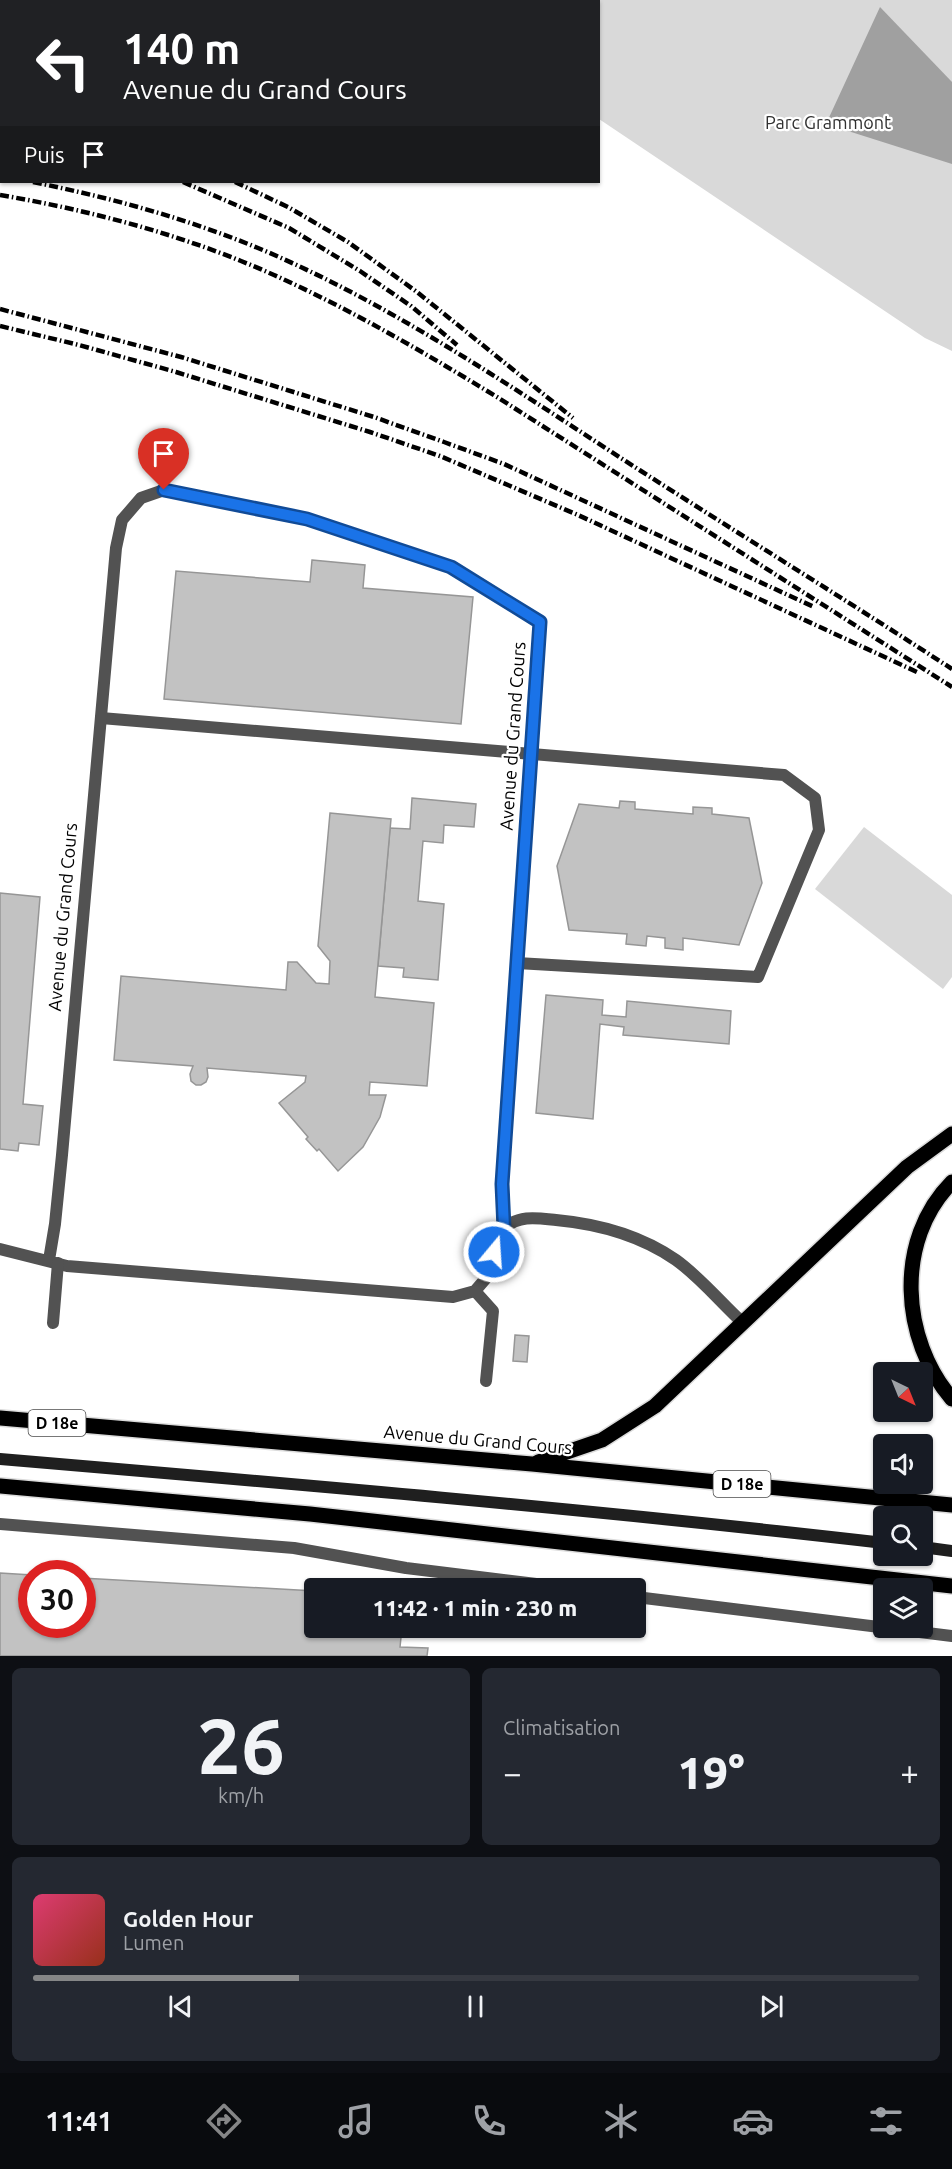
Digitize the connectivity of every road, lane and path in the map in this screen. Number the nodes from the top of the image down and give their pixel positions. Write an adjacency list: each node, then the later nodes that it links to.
1 (101, 718): 2 (street); 2 (street, Avenue du Grand Cours); 8 (street, Avenue du Grand Cours)
2 (531, 755): 3 (street, Avenue du Grand Cours); 3 (street)
3 (517, 963): 6 (street, Avenue du Grand Cours)
4 (952, 1134): 11 (main road)
5 (952, 1182): 13 (main road)
6 (504, 1228): 9 (street, Avenue du Grand Cours); 11 (street)
7 (0, 1249): 8 (street)
8 (53, 1261): 9 (street); 10 (street, Avenue du Grand Cours)
9 (475, 1290): 12 (street)
10 (53, 1323)
11 (743, 1323): 16 (main road)
12 (486, 1381)
13 (952, 1399)
14 (0, 1418): 16 (main road, Avenue du Grand Cours / D 18e)
15 (0, 1459): 20 (main road, D 18e)
16 (532, 1464): 18 (main road, Avenue du Grand Cours / D 18e)
17 (0, 1486): 24 (main road)
18 (952, 1505)
19 (0, 1524): 23 (street)
20 (873, 1542)
21 (933, 1548): 22 (main road)
22 (952, 1551)
23 (488, 1578)
24 (952, 1586)
25 (646, 1598): 26 (street)
26 (952, 1636)

